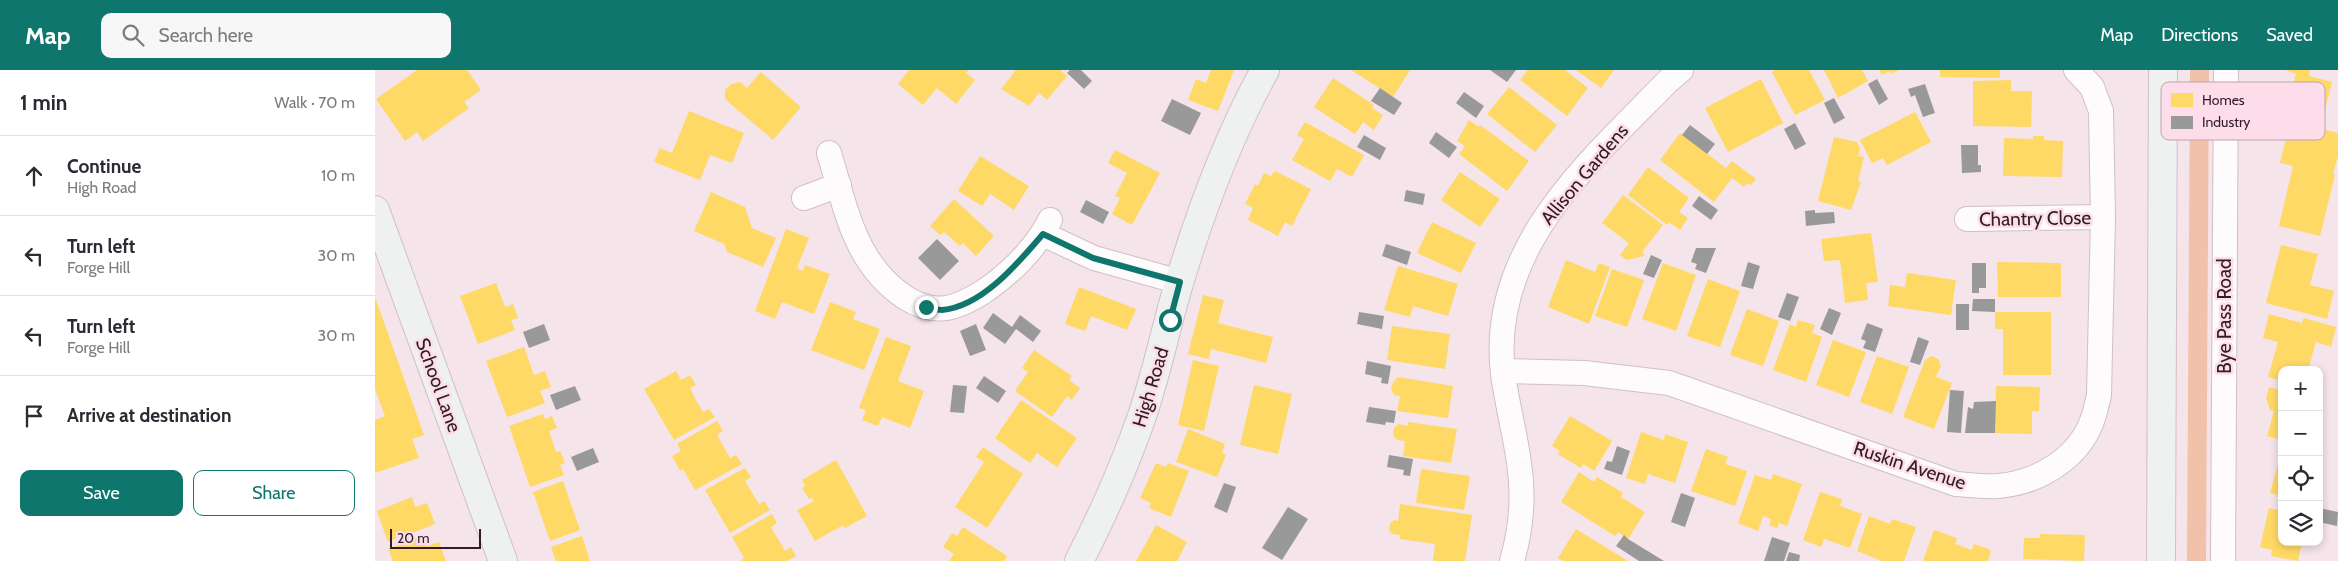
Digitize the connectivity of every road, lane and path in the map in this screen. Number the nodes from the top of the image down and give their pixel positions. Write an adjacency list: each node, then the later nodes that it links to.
1 (1265, 70): 12 (street, High Road)
2 (1681, 70): 13 (street, Allison Gardens)
3 (2076, 70): 10 (street, Ruskin Avenue)
4 (2163, 140): 17 (street)
5 (2226, 140): 18 (street, Bye Pass Road)
6 (829, 153): 7 (street)
7 (839, 185): 8 (street); 12 (street)
8 (804, 198)
9 (375, 210): 14 (street, School Lane)
10 (2103, 217): 11 (street, Chantry Close); 13 (street, Ruskin Avenue)
11 (1967, 219)
12 (1180, 282): 15 (street, High Road)
13 (1503, 371): 16 (street, Allison Gardens)
14 (503, 561)
15 (1079, 561)
16 (1512, 561)
17 (2161, 561)
18 (2223, 561)

